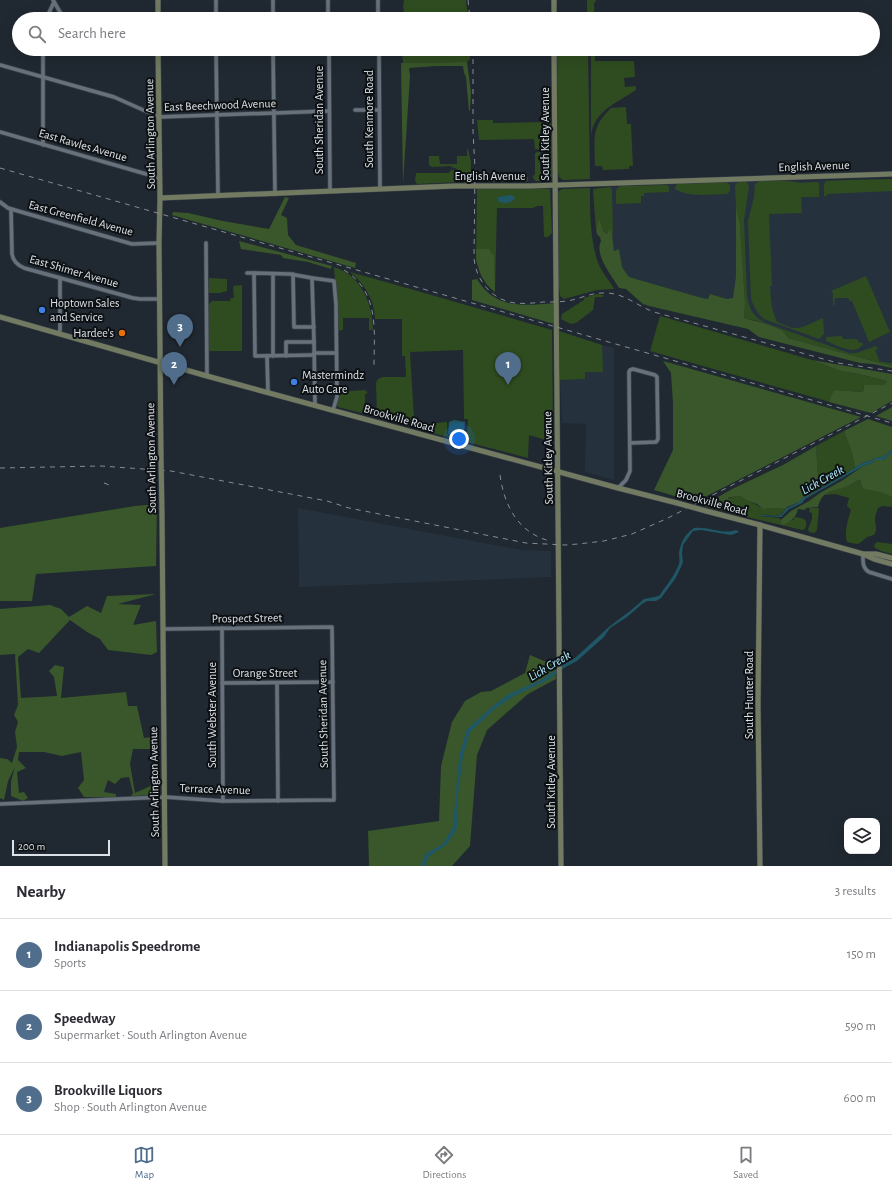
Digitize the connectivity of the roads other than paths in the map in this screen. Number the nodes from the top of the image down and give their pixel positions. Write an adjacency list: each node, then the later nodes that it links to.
1 (158, 0): 10 (street)
2 (216, 0): 11 (street)
3 (273, 0): 12 (street)
4 (328, 0): 13 (street)
5 (378, 0): 14 (street)
6 (554, 0): 15 (street)
7 (54, 1): 8 (street); 9 (street)
8 (49, 12)
9 (60, 12)
10 (158, 12)
11 (216, 12)
12 (273, 12)
13 (328, 12)
14 (378, 12)
15 (554, 12)
16 (43, 56): 24 (street)
17 (158, 56): 30 (street, South Arlington Avenue)
18 (216, 56): 29 (street)
19 (273, 56): 28 (street)
20 (328, 56): 27 (street, South Sheridan Avenue)
21 (379, 56): 26 (street, South Kenmore Road)
22 (554, 56): 35 (street, South Kitley Avenue)
23 (0, 65): 24 (street, East Beechwood Avenue)
24 (43, 77): 30 (street, East Beechwood Avenue); 32 (street)
25 (355, 110): 26 (street)
26 (379, 110): 36 (street, South Kenmore Road)
27 (329, 111): 28 (street, East Beechwood Avenue); 37 (street, South Sheridan Avenue)
28 (274, 113): 29 (street, East Beechwood Avenue); 38 (street)
29 (217, 115): 30 (street, East Beechwood Avenue); 39 (street)
30 (159, 117): 34 (street, South Arlington Avenue)
31 (0, 132): 32 (street, East Rawles Avenue)
32 (43, 144): 34 (street, East Rawles Avenue)
33 (892, 174): 35 (street, English Avenue)
34 (160, 178): 40 (street, South Arlington Avenue)
35 (555, 185): 36 (street, English Avenue); 67 (street, South Kitley Avenue)
36 (380, 189): 37 (street, English Avenue)
37 (330, 192): 38 (street, English Avenue)
38 (275, 194): 39 (street, English Avenue)
39 (218, 196): 40 (street, English Avenue)
40 (160, 198): 43 (street, South Arlington Avenue)
41 (0, 202): 42 (street, East Greenfield Avenue)
42 (11, 209): 43 (street, East Greenfield Avenue); 49 (street, East Shimer Avenue)
43 (159, 243): 51 (street, South Arlington Avenue)
44 (206, 243): 62 (street)
45 (247, 273): 46 (street)
46 (254, 273): 47 (street); 58 (street)
47 (272, 274): 48 (street); 59 (street)
48 (293, 274): 50 (street); 53 (street)
49 (60, 278): 51 (street, East Shimer Avenue); 54 (street)
50 (312, 278): 53 (street); 56 (street)
51 (160, 299): 61 (street, South Arlington Avenue)
52 (0, 317): 54 (street, Brookville Road)
53 (314, 327): 55 (street)
54 (59, 334): 61 (street, Brookville Road)
55 (314, 342): 57 (street); 60 (street)
56 (336, 353): 57 (street); 65 (street)
57 (314, 354): 60 (street); 64 (street)
58 (267, 356): 59 (street); 63 (street)
59 (273, 356): 60 (street)
60 (286, 356)
61 (160, 362): 62 (street, Brookville Road); 76 (street, South Arlington Avenue, bridge)
62 (207, 376): 63 (street, Brookville Road)
63 (268, 392): 64 (street, Brookville Road)
64 (315, 405): 65 (street, Brookville Road)
65 (333, 410): 67 (street, Brookville Road)
66 (630, 443): 66 (street); 68 (street)
67 (558, 472): 68 (street, Brookville Road); 86 (street, South Kitley Avenue)
68 (618, 488): 69 (street, Brookville Road, bridge)
69 (760, 525): 70 (street, Brookville Road); 87 (street, South Hunter Road)
70 (863, 554): 71 (street, Brookville Road); 72 (street, Brookville Road); 73 (street)
71 (892, 558)
72 (892, 564)
73 (892, 579)
74 (332, 627): 75 (street, Prospect Street); 77 (street, South Sheridan Avenue)
75 (222, 628): 76 (street, Prospect Street); 78 (street, South Webster Avenue)
76 (163, 629): 80 (street, South Arlington Avenue)
77 (333, 682): 79 (street, Orange Street); 82 (street, South Sheridan Avenue)
78 (222, 683): 79 (street, Orange Street); 83 (street, South Webster Avenue)
79 (277, 683): 81 (street)
80 (165, 797): 83 (street, Terrace Avenue); 84 (street, Terrace Avenue); 85 (street, South Arlington Avenue)
81 (278, 800): 82 (street, Terrace Avenue); 83 (street, Terrace Avenue)
82 (334, 800)
83 (223, 801)
84 (0, 804)
85 (165, 866)
86 (561, 866)
87 (760, 866)

